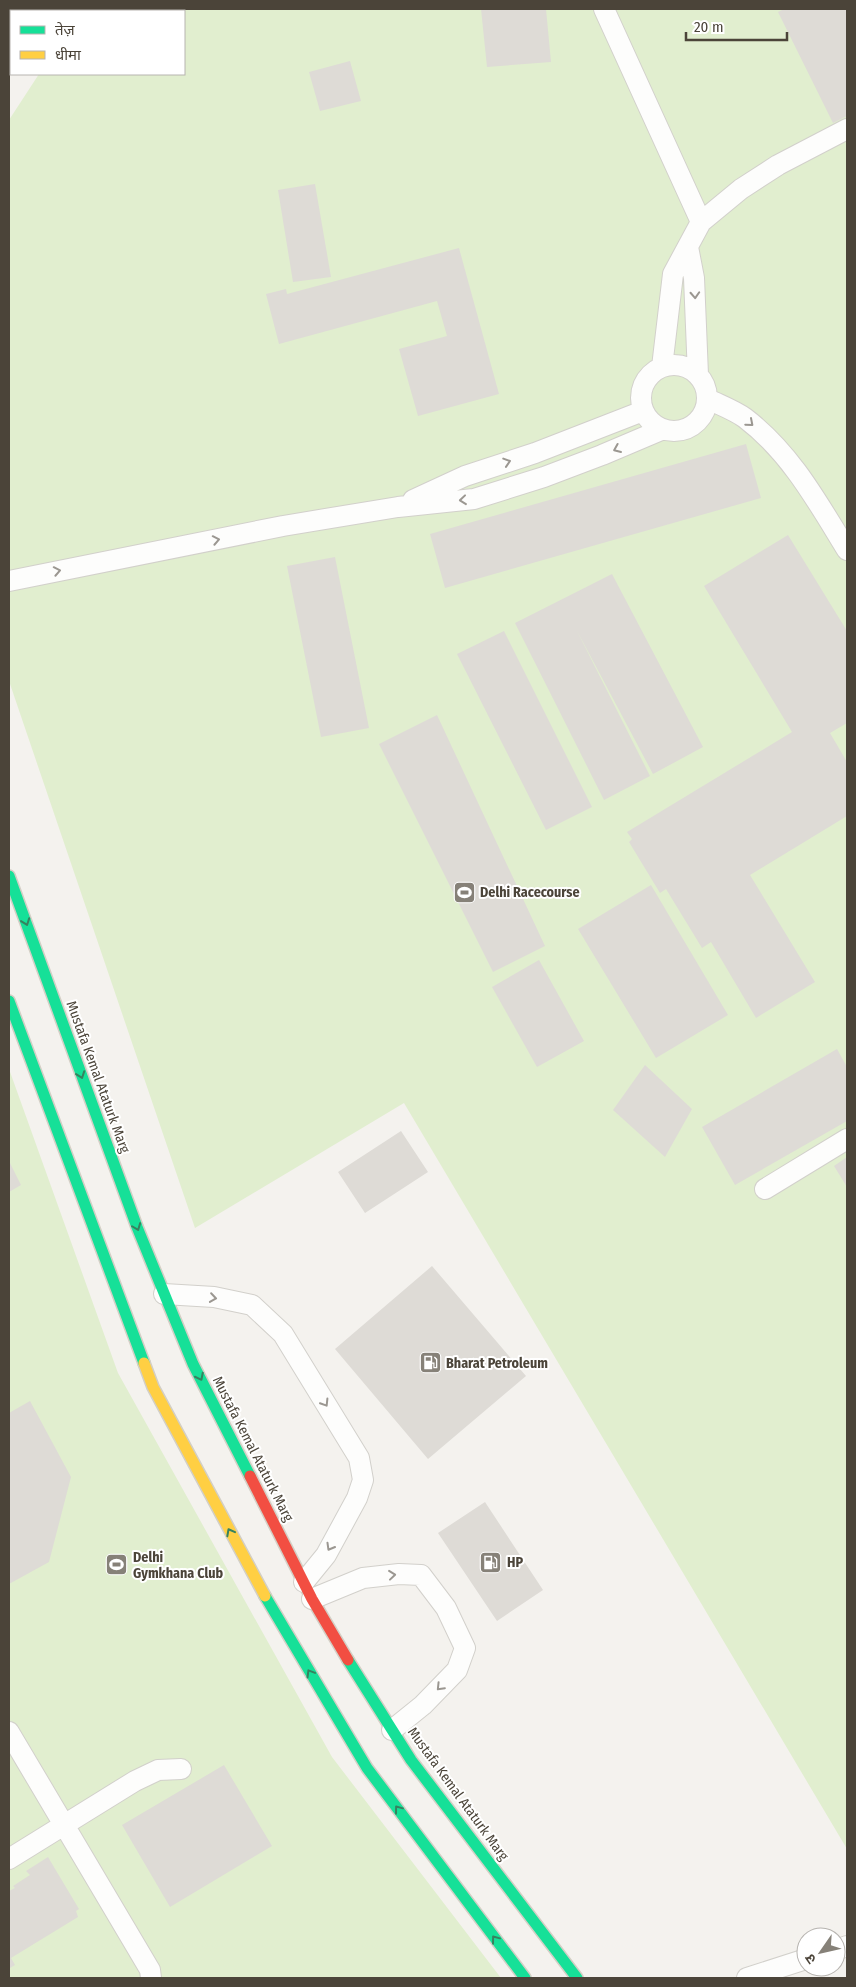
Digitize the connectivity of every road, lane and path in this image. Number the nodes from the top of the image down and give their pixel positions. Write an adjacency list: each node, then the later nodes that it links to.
1 (604, 9): 3 (lane)
2 (847, 129): 3 (lane)
3 (701, 222): 4 (lane)
4 (688, 247): 5 (lane); 6 (lane, one-way to 6)
5 (662, 367): 6 (lane); 8 (lane)
6 (698, 375): 7 (lane)
7 (708, 399): 9 (lane); 11 (lane, one-way to 11)
8 (643, 411): 9 (lane); 10 (lane, one-way to 8)
9 (661, 430): 10 (lane, one-way to 10)
10 (398, 507): 12 (lane, one-way to 10)
11 (847, 550)
12 (9, 581)
13 (9, 876): 17 (main road, Mustafa Kemal Ataturk Marg, one-way to 17)
14 (9, 1001): 26 (main road, one-way to 14)
15 (847, 1139): 16 (lane)
16 (765, 1189)
17 (164, 1294): 18 (main road, Mustafa Kemal Ataturk Marg, one-way to 18); 18 (lane, one-way to 18)
18 (308, 1591): 19 (main road, Mustafa Kemal Ataturk Marg); 19 (lane, one-way to 19)
19 (392, 1730): 27 (main road, Mustafa Kemal Ataturk Marg)
20 (9, 1732): 22 (lane)
21 (182, 1769): 22 (lane)
22 (64, 1824): 23 (lane); 25 (lane)
23 (9, 1859)
24 (796, 1962): 28 (lane)
25 (151, 1978)
26 (524, 1978)
27 (577, 1978)
28 (747, 1978)

